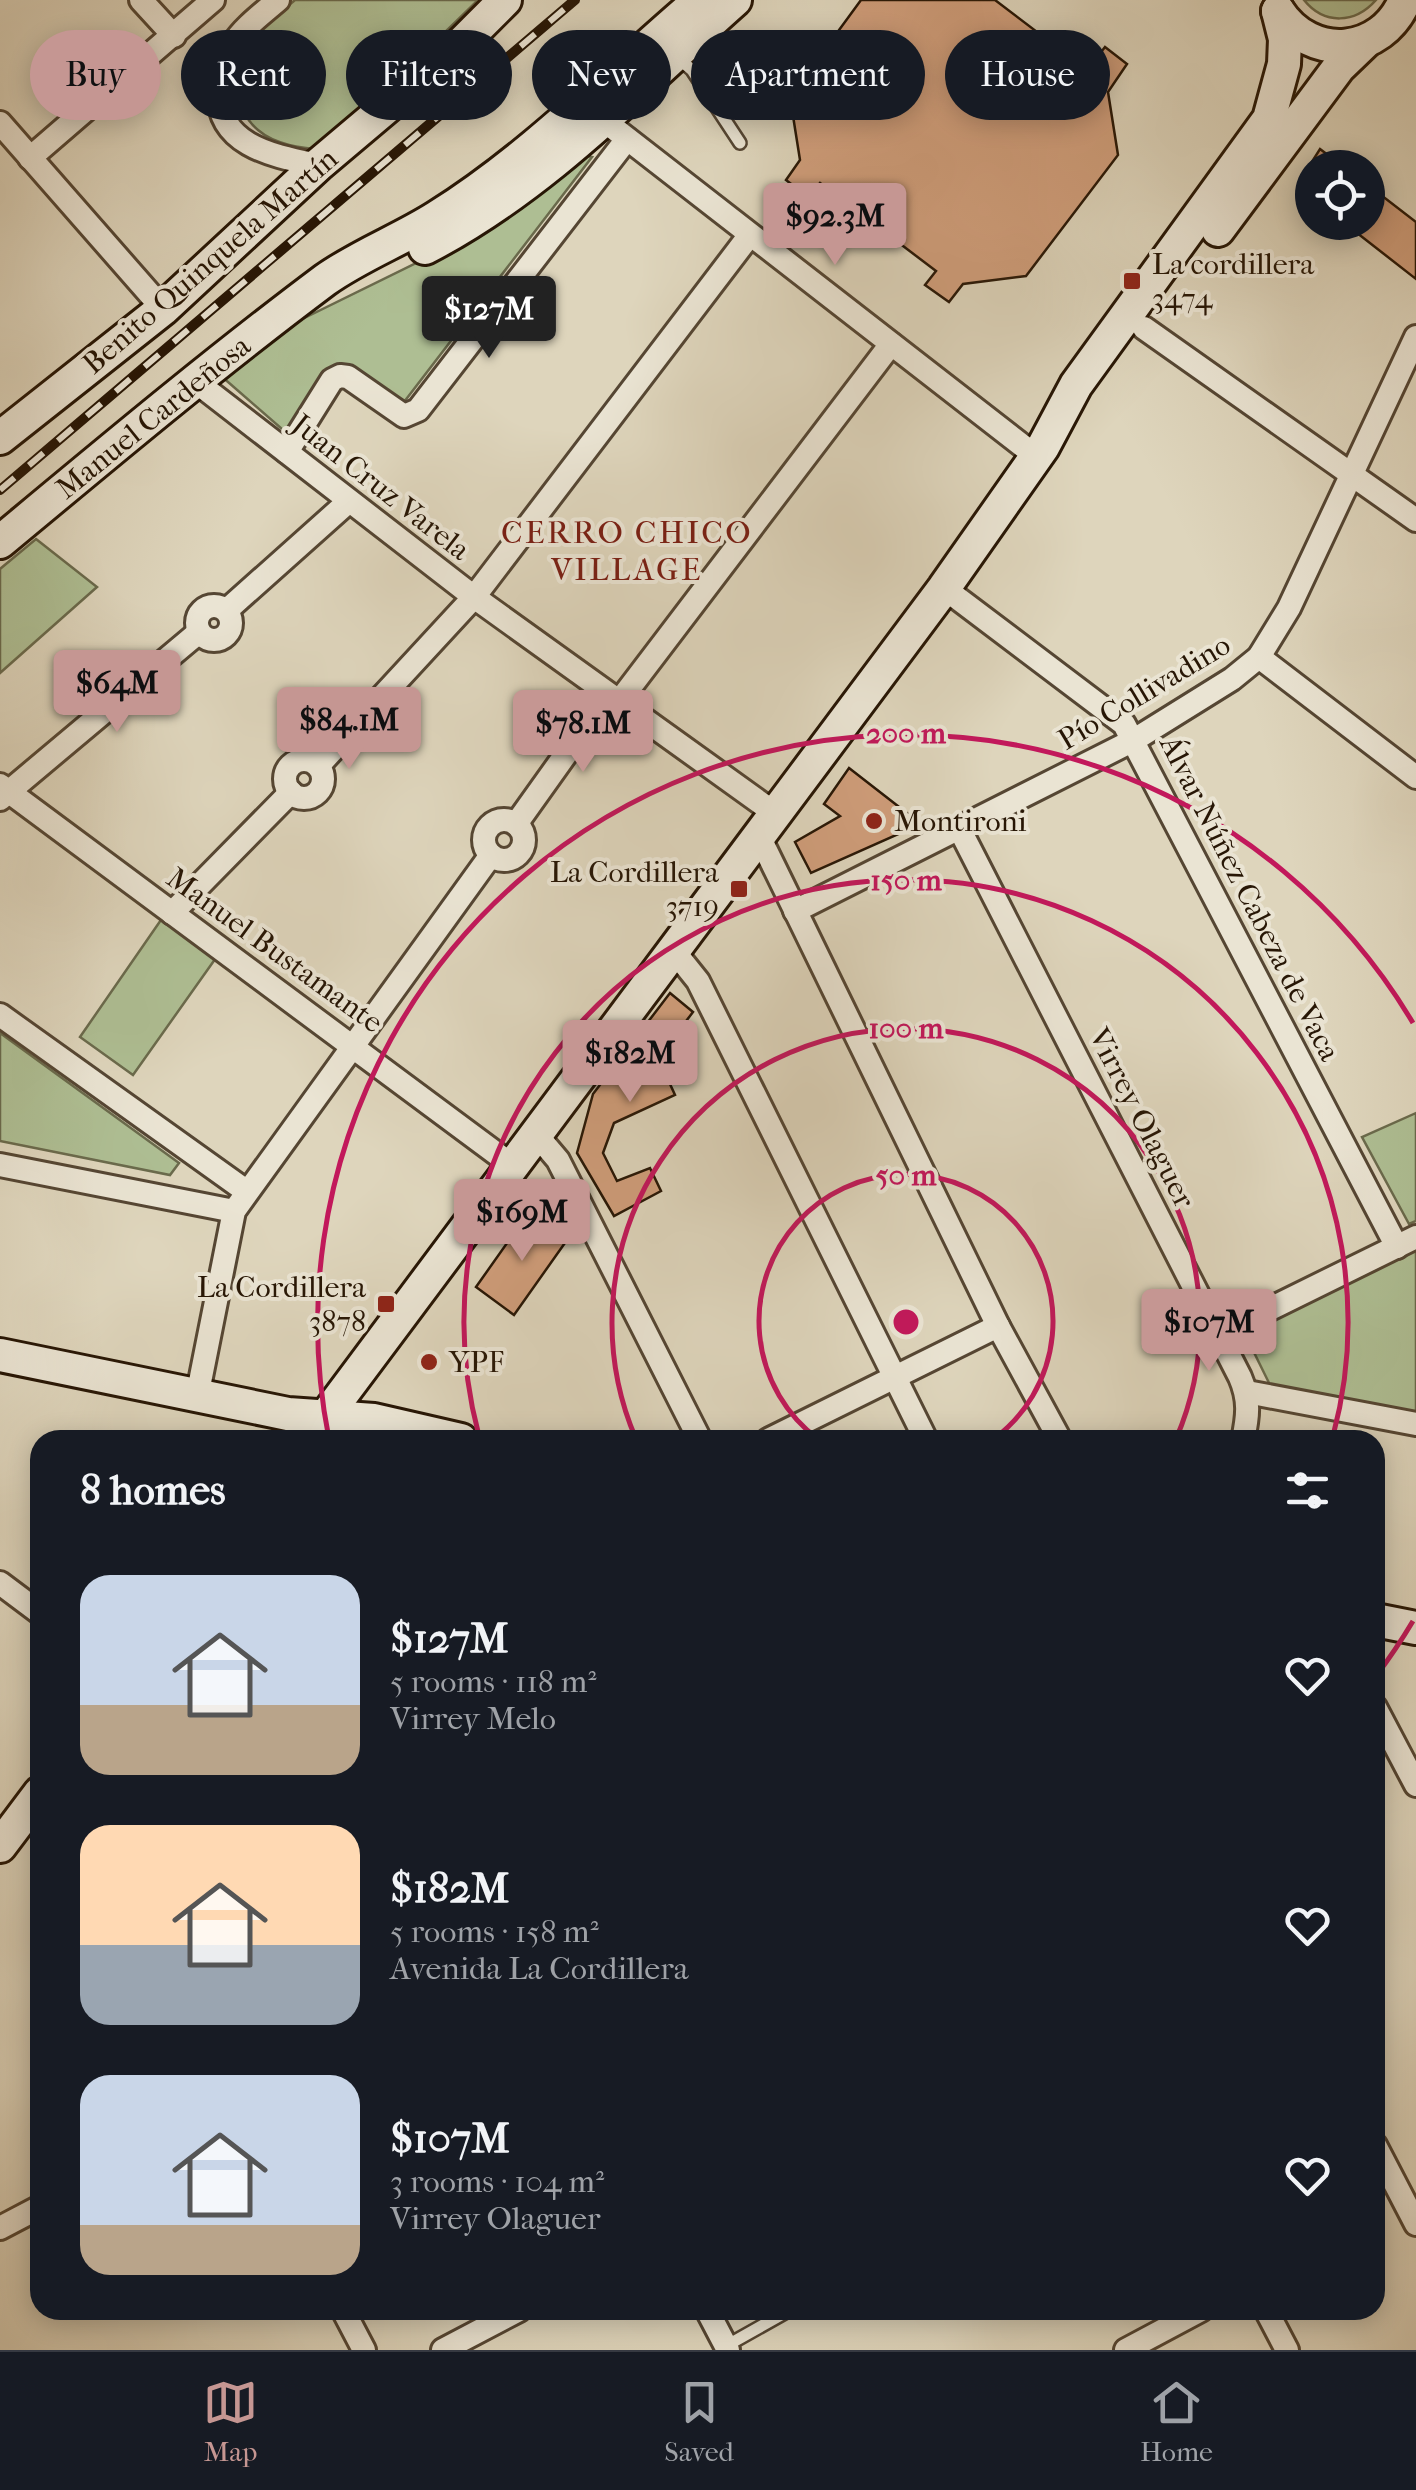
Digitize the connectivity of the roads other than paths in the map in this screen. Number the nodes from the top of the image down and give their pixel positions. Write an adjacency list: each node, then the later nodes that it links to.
1 (141, 0): 10 (street)
2 (213, 0): 10 (street)
3 (278, 0): 17 (street)
4 (506, 0): 17 (main road, Benito Quinquela Martín)
5 (700, 0): 21 (main road, Manuel Cardeñosa)
6 (735, 0): 12 (main road, Manuel Cardeñosa)
7 (1405, 0): 11 (main road)
8 (1275, 3): 11 (main road); 27 (main road)
9 (1416, 26): 11 (main road)
10 (174, 36): 16 (street)
11 (1373, 37): 20 (main road)
12 (674, 54): 14 (main road, Manuel Cardeñosa); 15 (lane)
13 (0, 123): 16 (street)
14 (615, 129): 18 (street); 21 (main road, Manuel Cardeñosa); 26 (street)
15 (740, 143)
16 (30, 158): 19 (street)
17 (318, 165): 19 (main road, Benito Quinquela Martín)
18 (749, 236): 23 (street); 33 (street)
19 (163, 310): 25 (main road, Benito Quinquela Martín)
20 (1144, 328): 27 (main road); 28 (street)
21 (260, 330): 24 (main road, Manuel Cardeñosa)
22 (1416, 338): 28 (street, Pío Collivadino)
23 (890, 344): 27 (street); 35 (street)
24 (195, 381): 26 (street, Juan Cruz Varela); 31 (main road, Manuel Cardeñosa)
25 (4, 425)
26 (286, 452): 29 (street, Juan Cruz Varela)
27 (1040, 452): 32 (main road)
28 (1352, 476): 30 (street); 34 (street, Pío Collivadino)
29 (348, 502): 33 (street, Juan Cruz Varela); 38 (street)
30 (1416, 520)
31 (0, 542)
32 (944, 588): 36 (street, Álvar Núñez Cabeza de Vaca); 39 (main road)
33 (474, 597): 35 (street, Juan Cruz Varela); 42 (street)
34 (1259, 657): 36 (street, Pío Collivadino); 37 (street)
35 (613, 699): 39 (street, Juan Cruz Varela); 45 (street)
36 (1134, 740): 40 (street, Pío Collivadino); 50 (street, Álvar Núñez Cabeza de Vaca)
37 (1416, 777)
38 (3, 792): 42 (street, Manuel Bustamante)
39 (767, 825): 41 (street, Juan Cruz Varela); 43 (main road)
40 (959, 828): 41 (street, Pío Collivadino); 52 (street, Virrey Olaguer)
41 (794, 911): 51 (street, Juan Cruz Varela)
42 (172, 913): 45 (street, Manuel Bustamante)
43 (674, 951): 46 (main road); 54 (street)
44 (0, 1015): 49 (street)
45 (354, 1045): 48 (street, Manuel Bustamante); 49 (street)
46 (536, 1134): 48 (main road); 60 (street)
47 (0, 1165): 49 (street)
48 (513, 1166): 58 (main road)
49 (240, 1201): 56 (street)
50 (1406, 1242): 52 (street)
51 (998, 1326): 54 (street); 63 (street, Juan Cruz Varela)
52 (1218, 1334): 55 (street, Virrey Olaguer)
53 (0, 1355): 56 (main road)
54 (897, 1378): 61 (street); 62 (street)
55 (1247, 1392): 57 (street); 64 (street)
56 (197, 1397): 58 (main road)
57 (1416, 1424)
58 (317, 1428): 59 (main road)
59 (418, 1430)
60 (695, 1430)
61 (789, 1430)
62 (921, 1430)
63 (1055, 1430)
64 (1245, 1430)
65 (0, 1583): 66 (street)
66 (30, 1605)
67 (1385, 1622): 68 (main road)
68 (1416, 1628)
69 (1385, 1727): 70 (street)
70 (1416, 1785)
71 (30, 1804): 72 (main road)
72 (6, 1827)
73 (1385, 2164): 75 (street)
74 (30, 2212): 76 (street)
75 (1416, 2224)
76 (0, 2228)
77 (348, 2320): 84 (street)
78 (500, 2320): 85 (street)
79 (712, 2320): 83 (street)
80 (773, 2320): 83 (lane)
81 (1182, 2320): 86 (street)
82 (1271, 2320): 87 (street)
83 (727, 2348)
84 (364, 2350)
85 (443, 2350)
86 (1126, 2350)
87 (1287, 2350)

